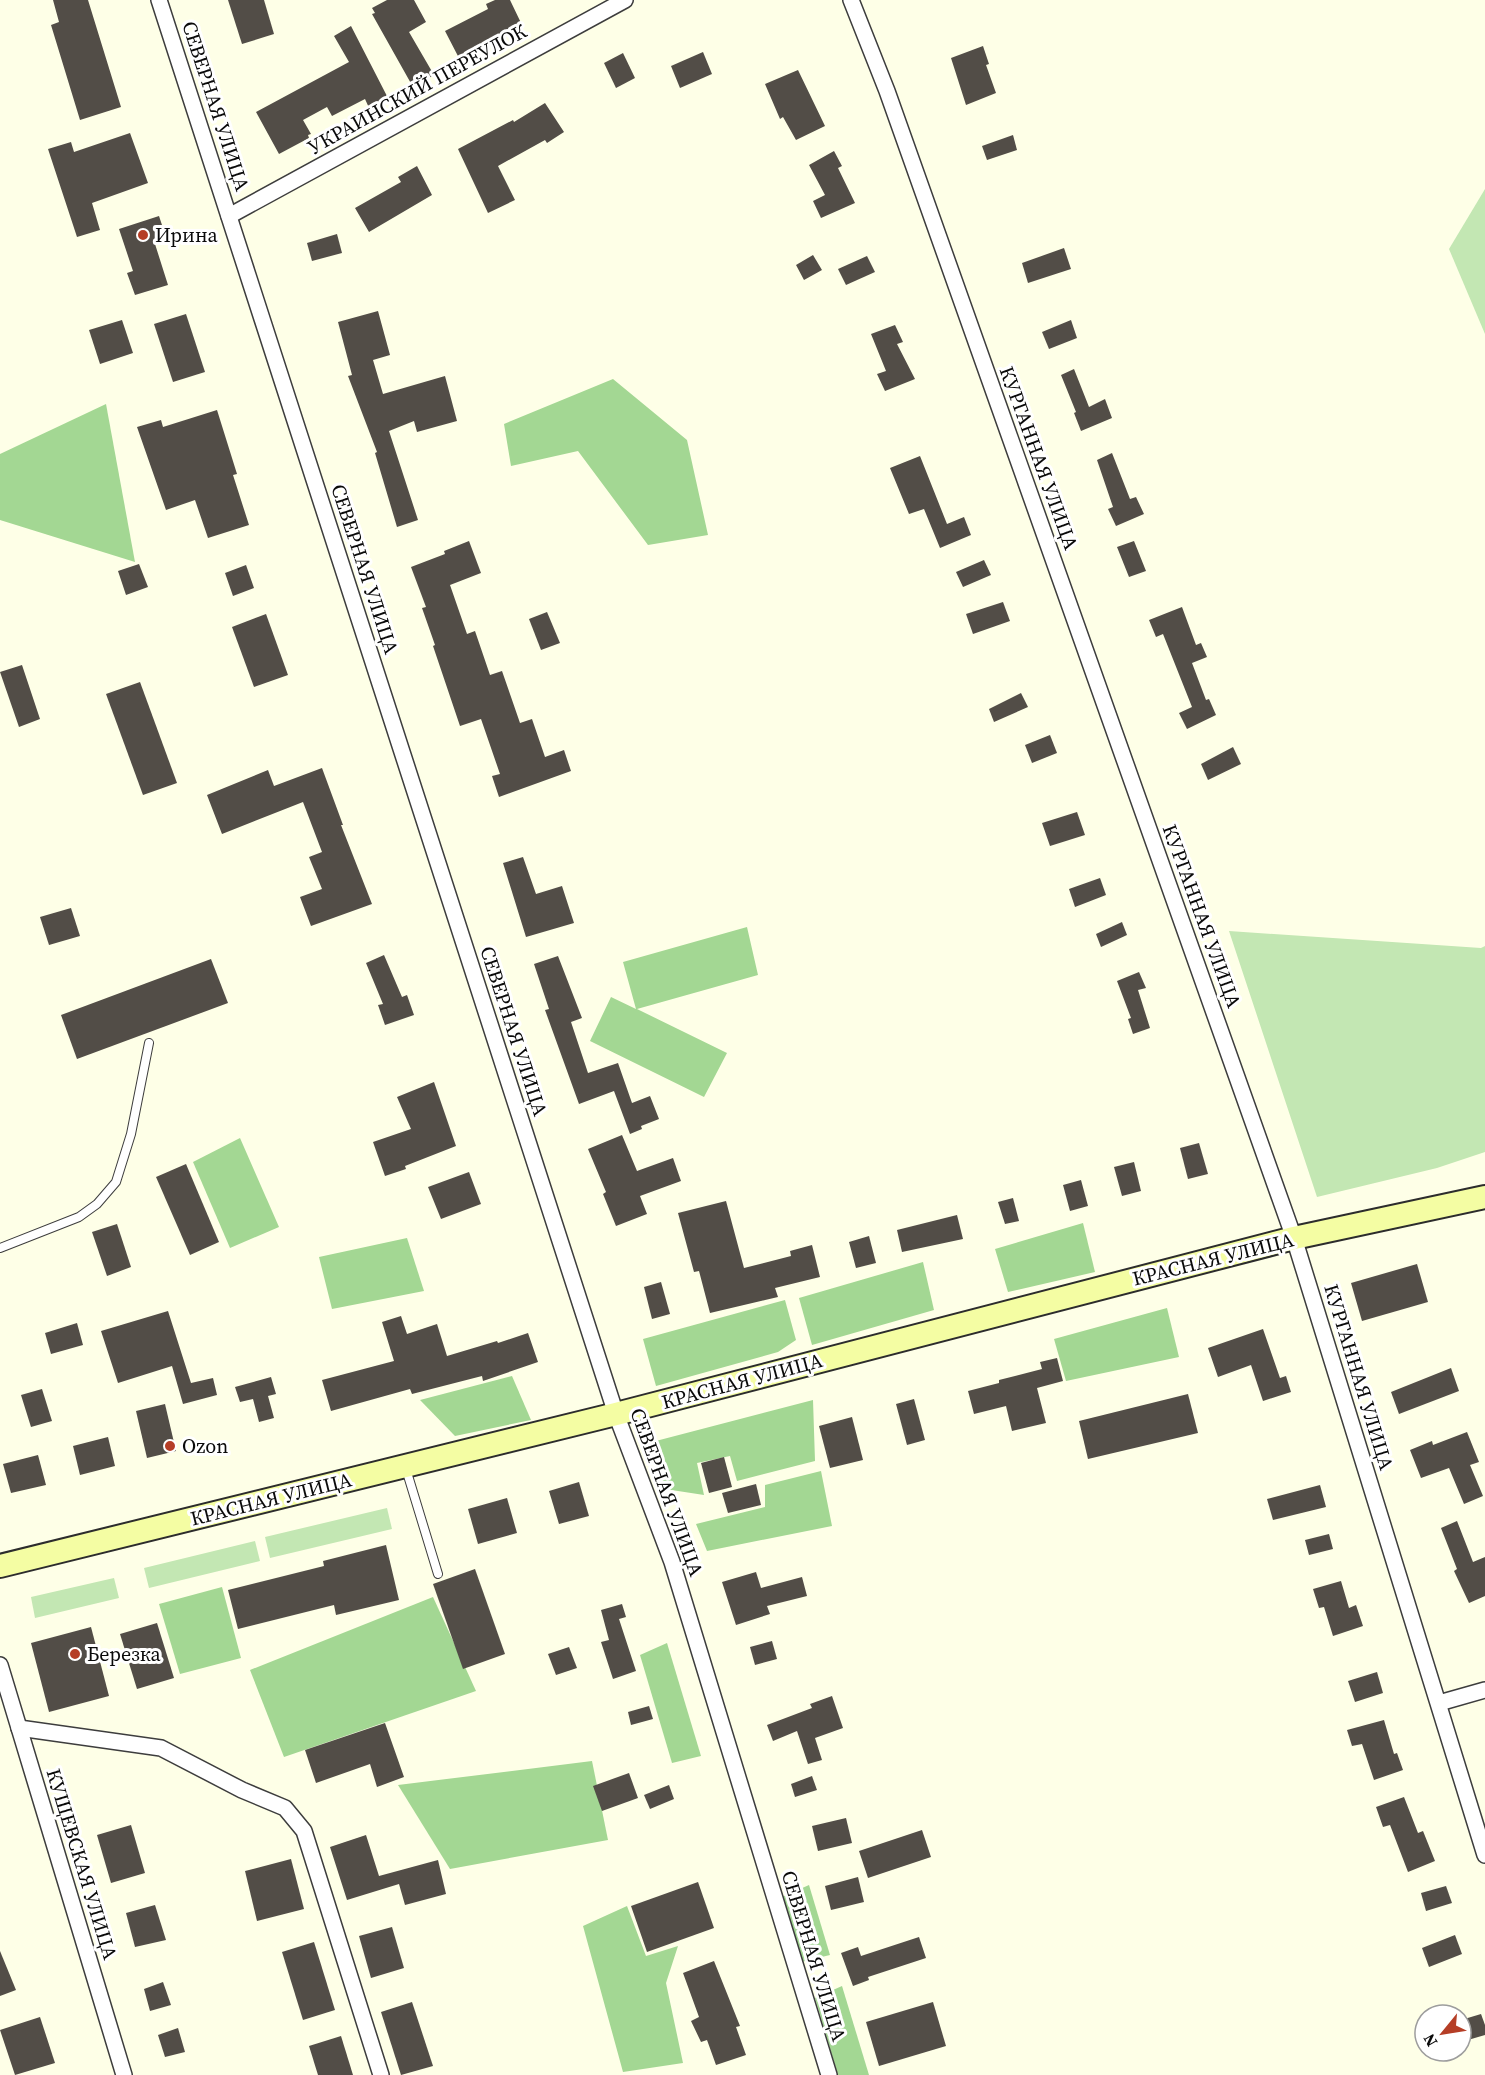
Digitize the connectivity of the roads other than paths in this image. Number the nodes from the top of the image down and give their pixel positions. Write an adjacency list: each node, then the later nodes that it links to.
1 (159, 0): 4 (street, СЕВЕРНАЯ УЛИЦА)
2 (625, 0): 4 (street, УКРАИНСКИЙ ПЕРЕУЛОК)
3 (851, 0): 7 (street, КУРГАННАЯ УЛИЦА)
4 (229, 216): 9 (street, СЕВЕРНАЯ УЛИЦА)
5 (149, 1043): 8 (lane)
6 (1485, 1197): 7 (street, КРАСНАЯ УЛИЦА)
7 (1294, 1238): 9 (street, КРАСНАЯ УЛИЦА); 15 (street, КУРГАННАЯ УЛИЦА)
8 (0, 1248)
9 (616, 1414): 10 (street, КРАСНАЯ УЛИЦА); 20 (street, СЕВЕРНАЯ УЛИЦА)
10 (405, 1466): 11 (street, КРАСНАЯ УЛИЦА); 12 (lane)
11 (0, 1566)
12 (438, 1574)
13 (0, 1665): 16 (street, КУЩЕВСКАЯ УЛИЦА)
14 (1485, 1690): 15 (street)
15 (1439, 1703): 17 (street, КУРГАННАЯ УЛИЦА)
16 (19, 1728): 18 (street, КУЩЕВСКАЯ УЛИЦА); 19 (street)
17 (1485, 1855)
18 (124, 2075)
19 (381, 2075)
20 (829, 2075)

